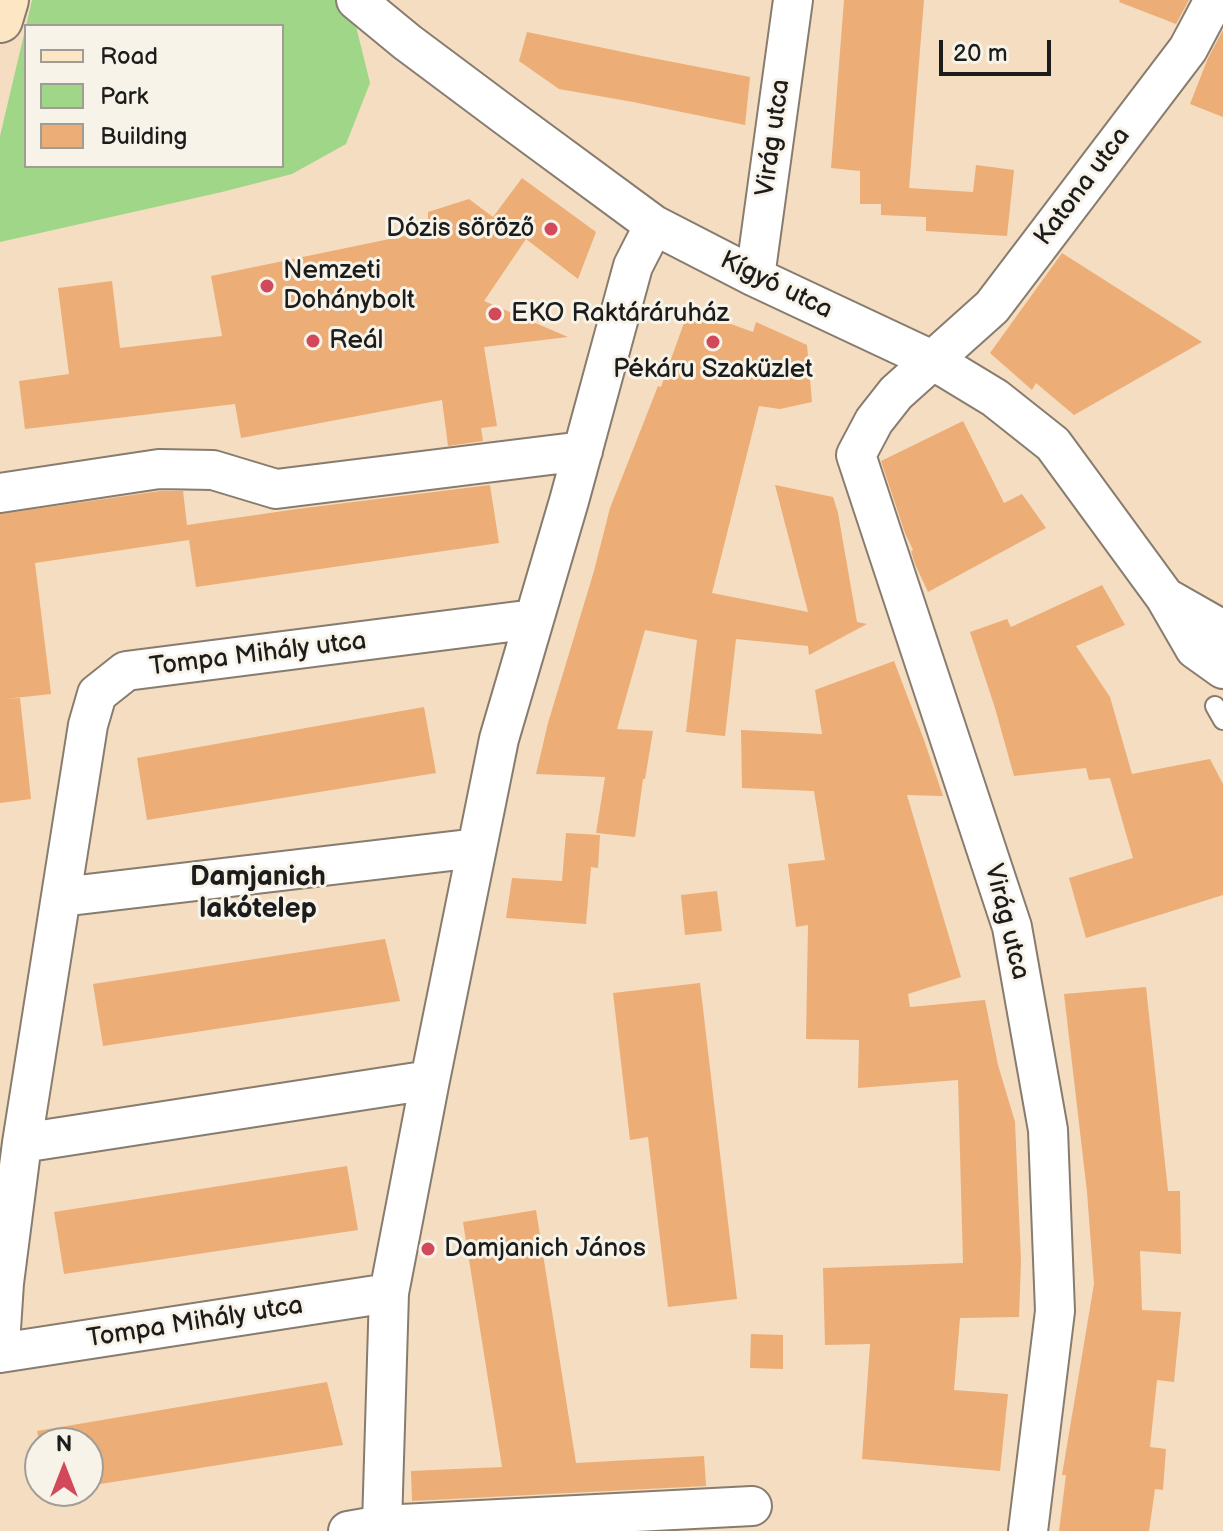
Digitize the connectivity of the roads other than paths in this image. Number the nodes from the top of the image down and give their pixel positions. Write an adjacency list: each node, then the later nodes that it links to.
1 (6, 0): 5 (street)
2 (356, 0): 6 (street, Kígyó utca)
3 (793, 0): 7 (street, Virág utca)
4 (1214, 0): 8 (street, Katona utca)
5 (0, 20)
6 (654, 225): 7 (street, Kígyó utca); 9 (street)
7 (755, 277): 8 (street, Kígyó utca)
8 (934, 361): 11 (street, Kígyó utca); 24 (street, Virág utca)
9 (583, 451): 10 (street); 12 (street)
10 (0, 493)
11 (1165, 597): 13 (street, Kígyó utca); 14 (street, Kígyó utca)
12 (534, 619): 15 (street); 16 (street, Tompa Mihály utca)
13 (1223, 630)
14 (1223, 669)
15 (477, 848): 16 (street); 17 (street)
16 (61, 897): 18 (street, Tompa Mihály utca)
17 (430, 1080): 18 (street); 19 (street)
18 (22, 1143): 20 (street, Tompa Mihály utca)
19 (389, 1293): 21 (street, Tompa Mihály utca); 23 (street)
20 (0, 1344)
21 (0, 1353)
22 (752, 1506): 23 (street)
23 (365, 1528)
24 (1028, 1531)

